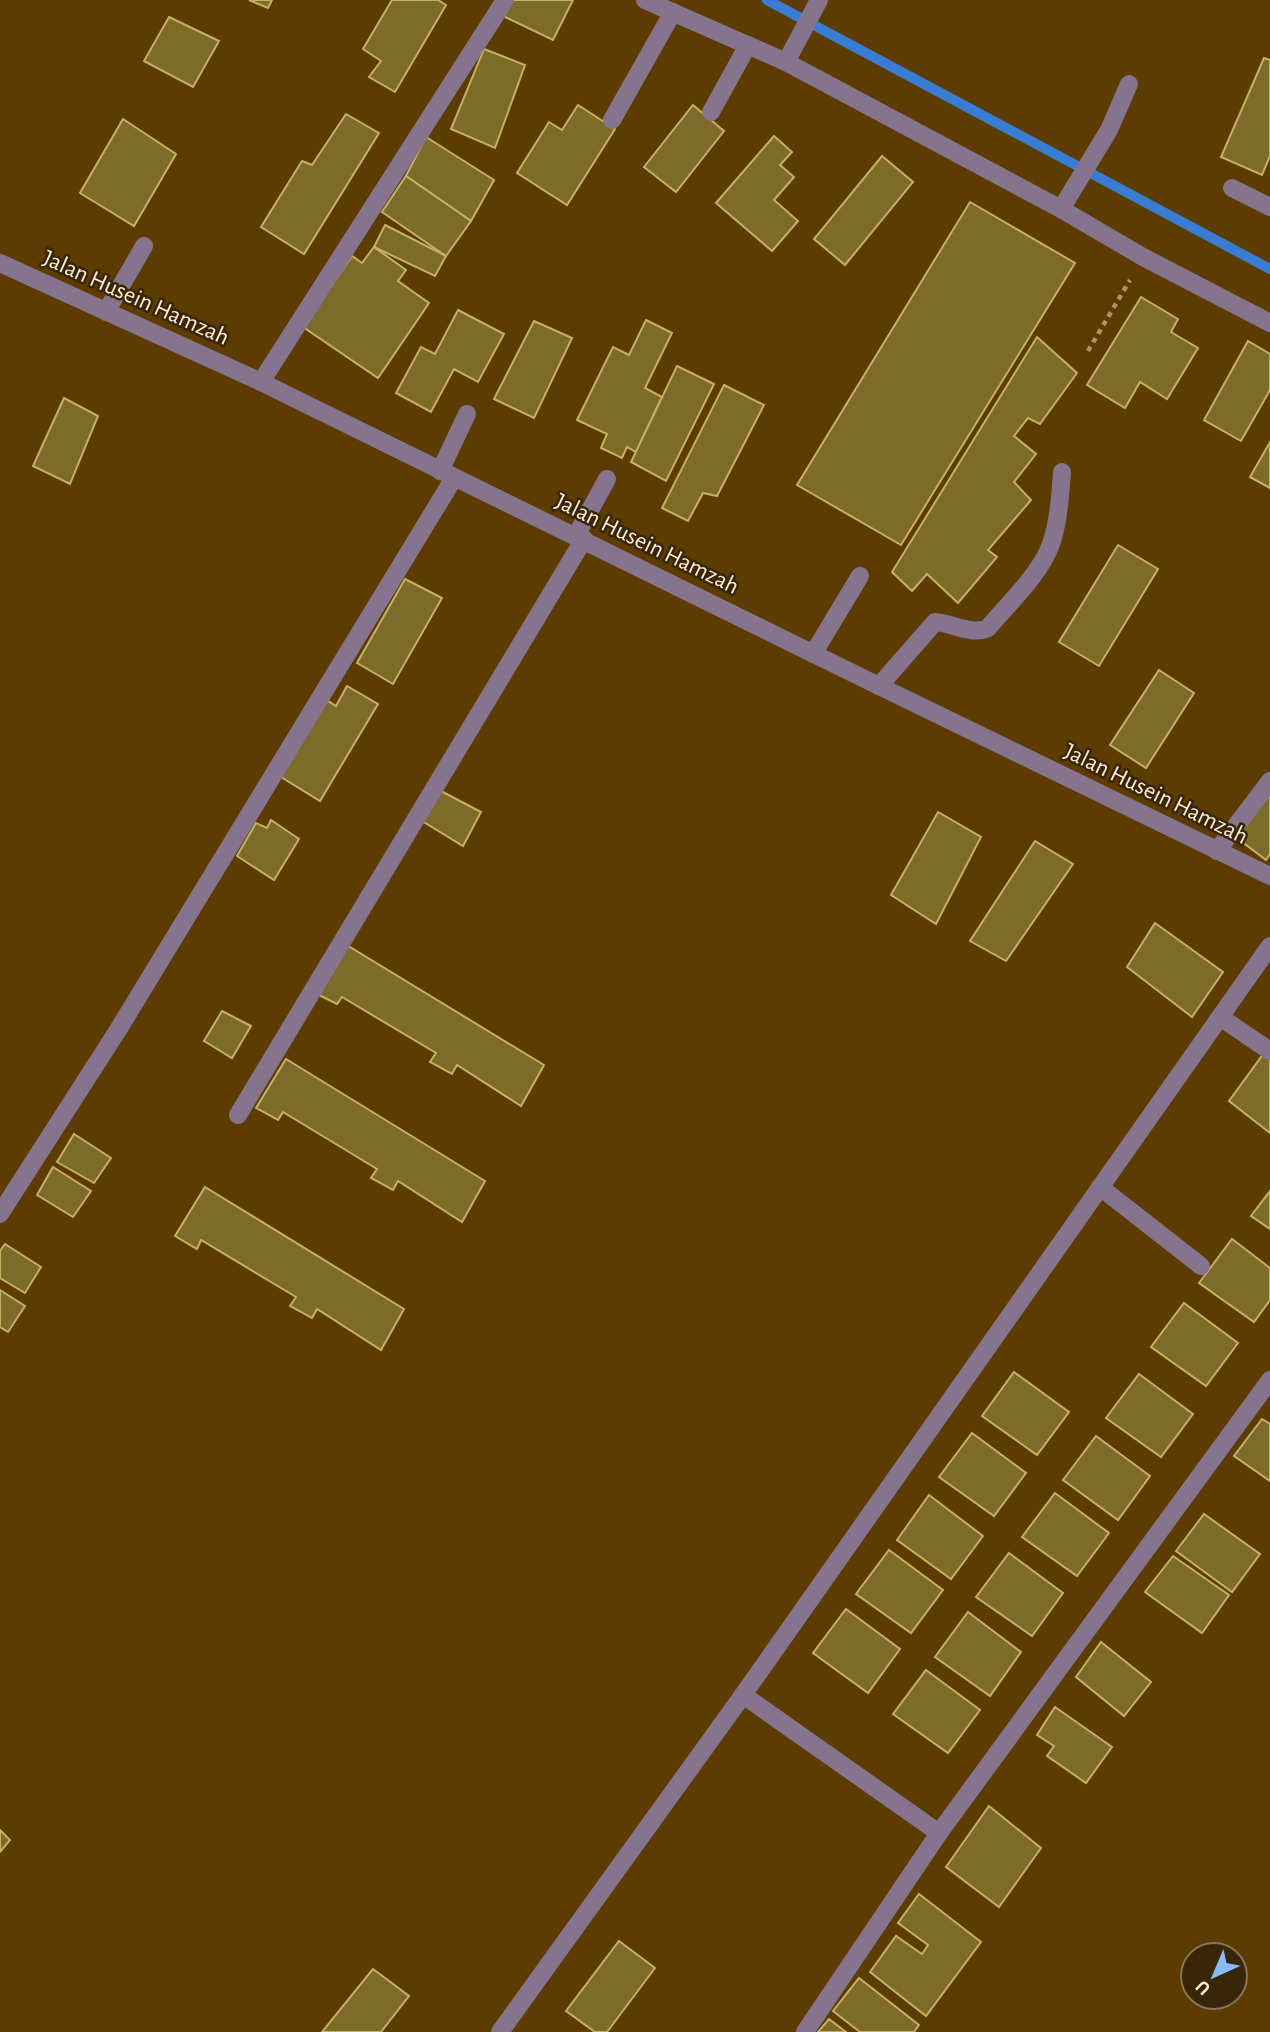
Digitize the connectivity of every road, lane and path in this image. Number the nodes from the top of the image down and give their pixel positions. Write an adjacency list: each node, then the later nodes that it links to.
1 (505, 0): 19 (street)
2 (645, 0): 4 (street)
3 (819, 0): 6 (street)
4 (673, 12): 5 (street); 9 (street)
5 (748, 45): 6 (street); 8 (street)
6 (786, 62): 12 (street)
7 (1129, 84): 12 (street)
8 (710, 112)
9 (612, 120)
10 (1232, 188): 11 (street)
11 (1270, 207)
12 (1060, 209): 14 (street)
13 (144, 246): 16 (street)
14 (1143, 257): 17 (street); 18 (path)
15 (0, 263): 16 (street, Jalan Husein Hamzah)
16 (106, 312): 19 (street, Jalan Husein Hamzah)
17 (1270, 323)
18 (1088, 351)
19 (261, 382): 22 (street, Jalan Husein Hamzah)
20 (467, 414): 22 (street)
21 (1062, 472): 27 (street)
22 (447, 474): 24 (street, Jalan Husein Hamzah); 36 (street)
23 (607, 479): 24 (street)
24 (580, 538): 26 (street, Jalan Husein Hamzah); 34 (street)
25 (860, 576): 26 (street)
26 (813, 654): 27 (street, Jalan Husein Hamzah)
27 (879, 686): 29 (street, Jalan Husein Hamzah)
28 (1270, 780): 29 (street)
29 (1217, 851): 30 (street, Jalan Husein Hamzah)
30 (1270, 876)
31 (1270, 946): 32 (street)
32 (1220, 1017): 33 (street); 35 (street)
33 (1270, 1051)
34 (238, 1115)
35 (1100, 1187): 37 (street); 39 (street)
36 (0, 1214)
37 (1201, 1266)
38 (1270, 1380): 40 (street)
39 (743, 1695): 40 (street); 41 (street)
40 (939, 1833): 42 (street)
41 (500, 2032)
42 (804, 2032)

